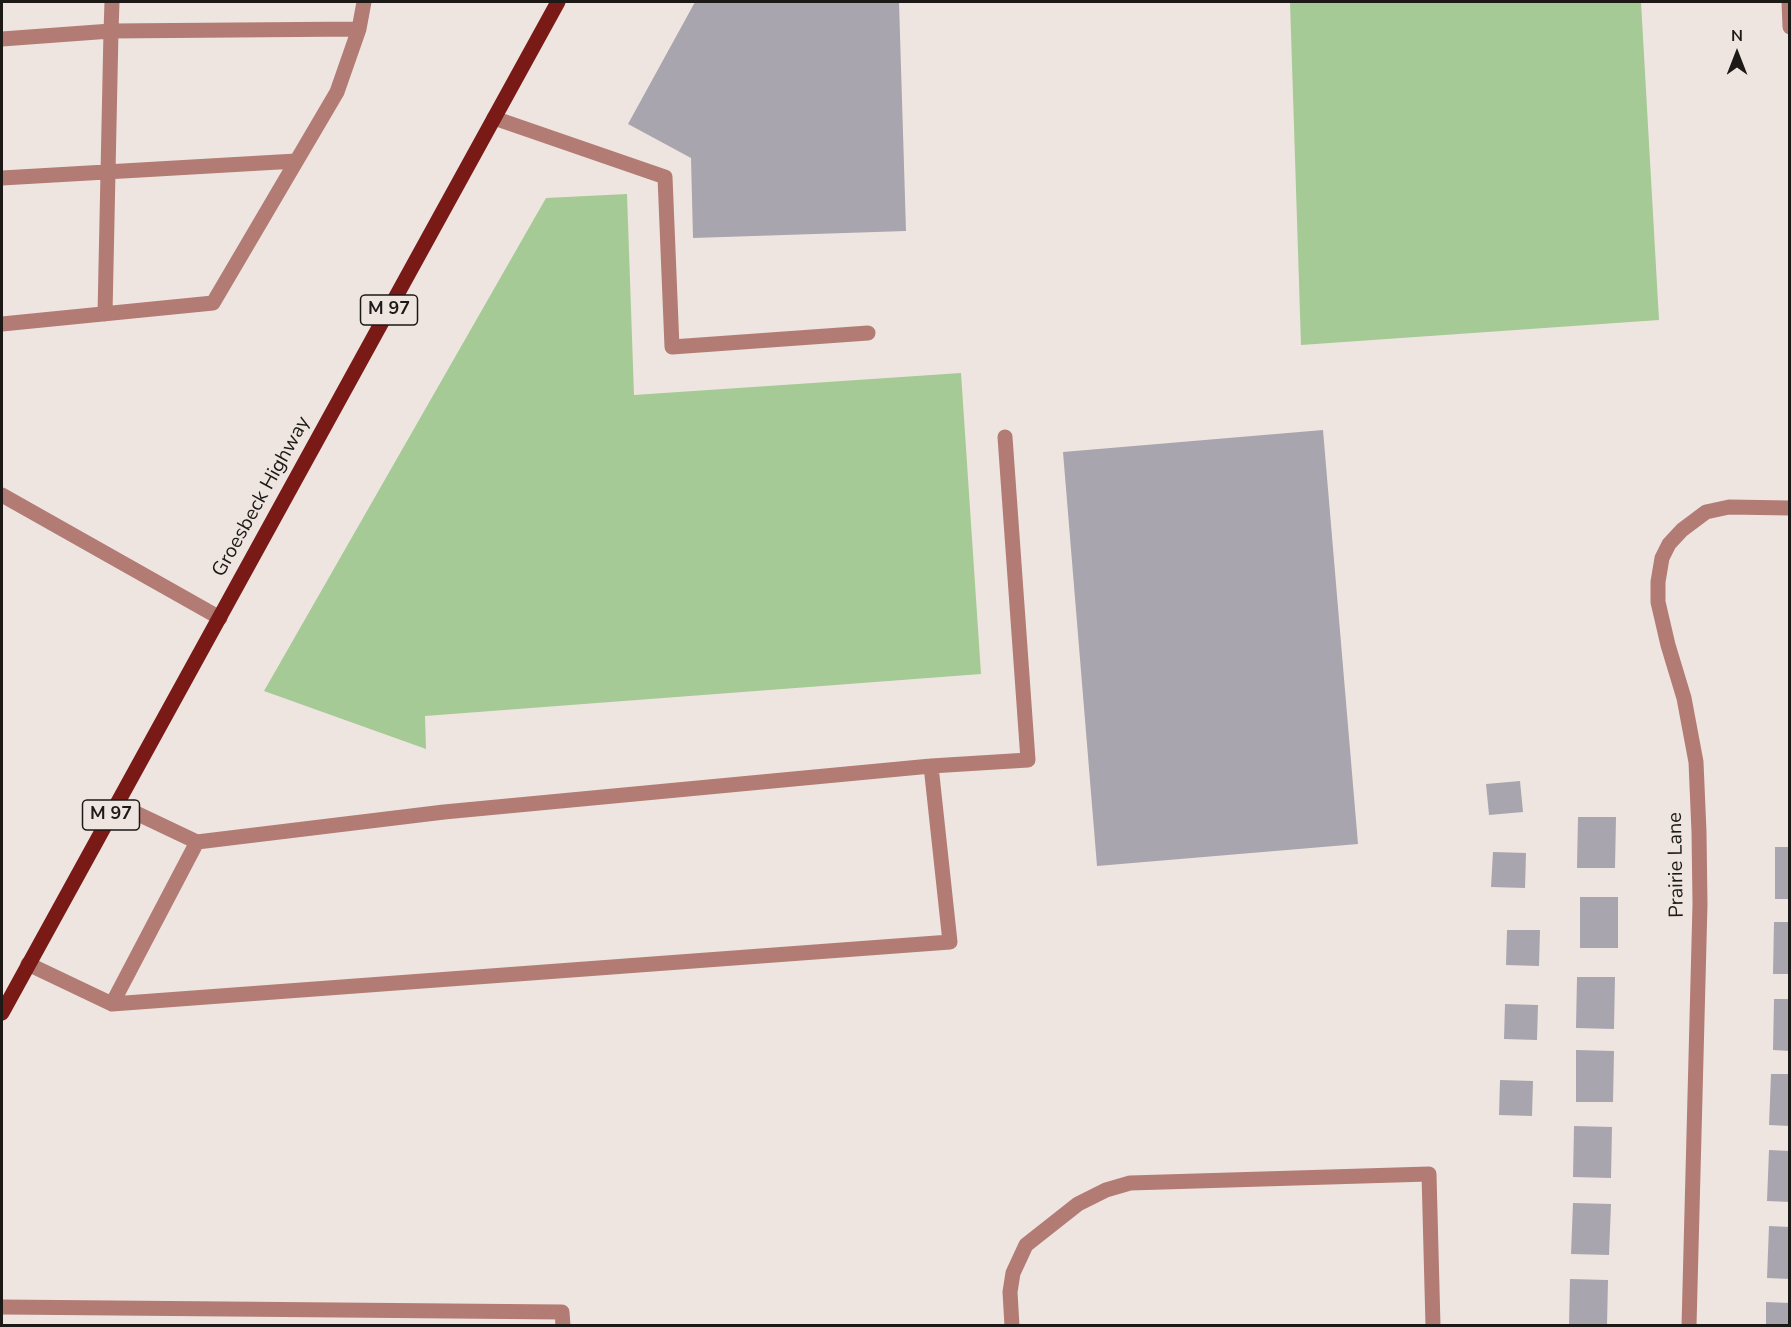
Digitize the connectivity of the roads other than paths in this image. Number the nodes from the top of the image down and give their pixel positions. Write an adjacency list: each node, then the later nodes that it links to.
1 (112, 2): 7 (street)
2 (364, 2): 6 (street)
3 (558, 2): 9 (main road, Groesbeck Highway / M 97)
4 (1789, 2): 5 (street)
5 (1790, 27)
6 (359, 29): 7 (street); 10 (street)
7 (111, 31): 8 (street); 11 (street)
8 (2, 39)
9 (494, 118): 15 (street); 19 (main road, Groesbeck Highway / M 97)
10 (296, 161): 11 (street); 13 (street)
11 (108, 171): 12 (street); 13 (street)
12 (2, 178)
13 (105, 314): 14 (street)
14 (2, 324)
15 (868, 333)
16 (1005, 437): 20 (street)
17 (2, 495): 19 (street)
18 (1790, 508): 30 (street, Prairie Lane)
19 (220, 618): 21 (main road, Groesbeck Highway / M 97)
20 (931, 766): 22 (street); 24 (street)
21 (117, 804): 22 (street); 23 (main road, Groesbeck Highway / M 97)
22 (197, 842): 24 (street)
23 (28, 964): 24 (street); 25 (main road, Groesbeck Highway / M 97)
24 (112, 1004)
25 (2, 1013)
26 (2, 1307): 27 (street)
27 (563, 1326)
28 (1012, 1326): 29 (street)
29 (1433, 1326)
30 (1689, 1326)

